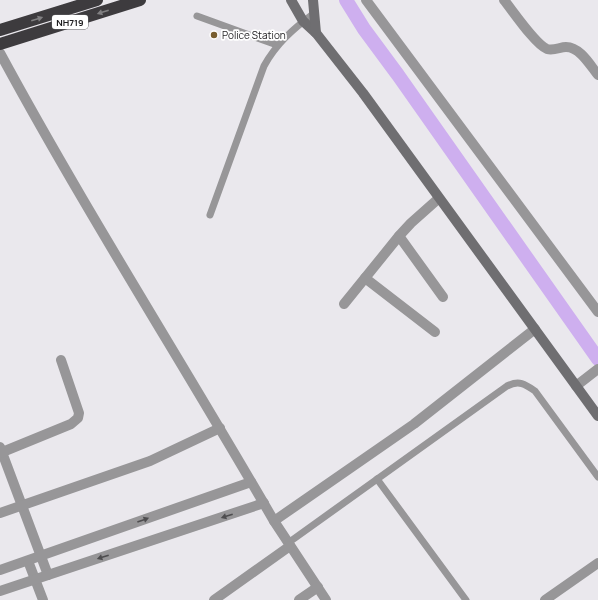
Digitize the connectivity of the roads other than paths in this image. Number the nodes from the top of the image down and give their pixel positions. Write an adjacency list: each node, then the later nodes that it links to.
1 (96, 0): 10 (highway, NH719, one-way to 1)
2 (140, 0): 12 (highway, NH719, one-way to 12)
3 (292, 0): 9 (street)
4 (313, 0): 7 (street)
5 (366, 0): 22 (street)
6 (504, 0): 15 (street)
7 (313, 14): 9 (lane); 11 (street)
8 (197, 16): 13 (lane)
9 (303, 21): 11 (street); 13 (lane)
10 (0, 30)
11 (316, 33): 16 (street)
12 (0, 44)
13 (277, 45): 17 (lane)
14 (0, 53): 29 (street)
15 (598, 75)
16 (438, 199): 18 (street); 23 (street)
17 (210, 215)
18 (399, 236): 19 (street); 20 (street)
19 (365, 278): 21 (street); 24 (street)
20 (443, 297)
21 (344, 304)
22 (598, 312)
23 (535, 329): 27 (street); 37 (street)
24 (435, 332)
25 (61, 360): 30 (street)
26 (594, 372): 27 (street)
27 (576, 386): 28 (street)
28 (598, 416)
29 (220, 428): 33 (street); 35 (street)
30 (1, 450): 35 (street)
31 (598, 477): 32 (lane)
32 (377, 479): 38 (lane); 51 (lane)
33 (251, 482): 34 (street); 39 (street, one-way to 33)
34 (264, 504): 37 (street); 43 (street, one-way to 43)
35 (22, 506): 36 (street); 39 (street)
36 (0, 513)
37 (274, 521): 38 (street)
38 (289, 545): 45 (street); 48 (street)
39 (40, 557): 40 (street); 43 (street)
40 (28, 561): 42 (street); 44 (street)
41 (598, 563): 52 (street)
42 (0, 570)
43 (48, 576): 44 (street)
44 (35, 580): 46 (street); 47 (street)
45 (318, 587): 49 (street); 50 (street)
46 (0, 591)
47 (43, 600)
48 (214, 600)
49 (299, 600)
50 (326, 600)
51 (466, 600)
52 (545, 600)

